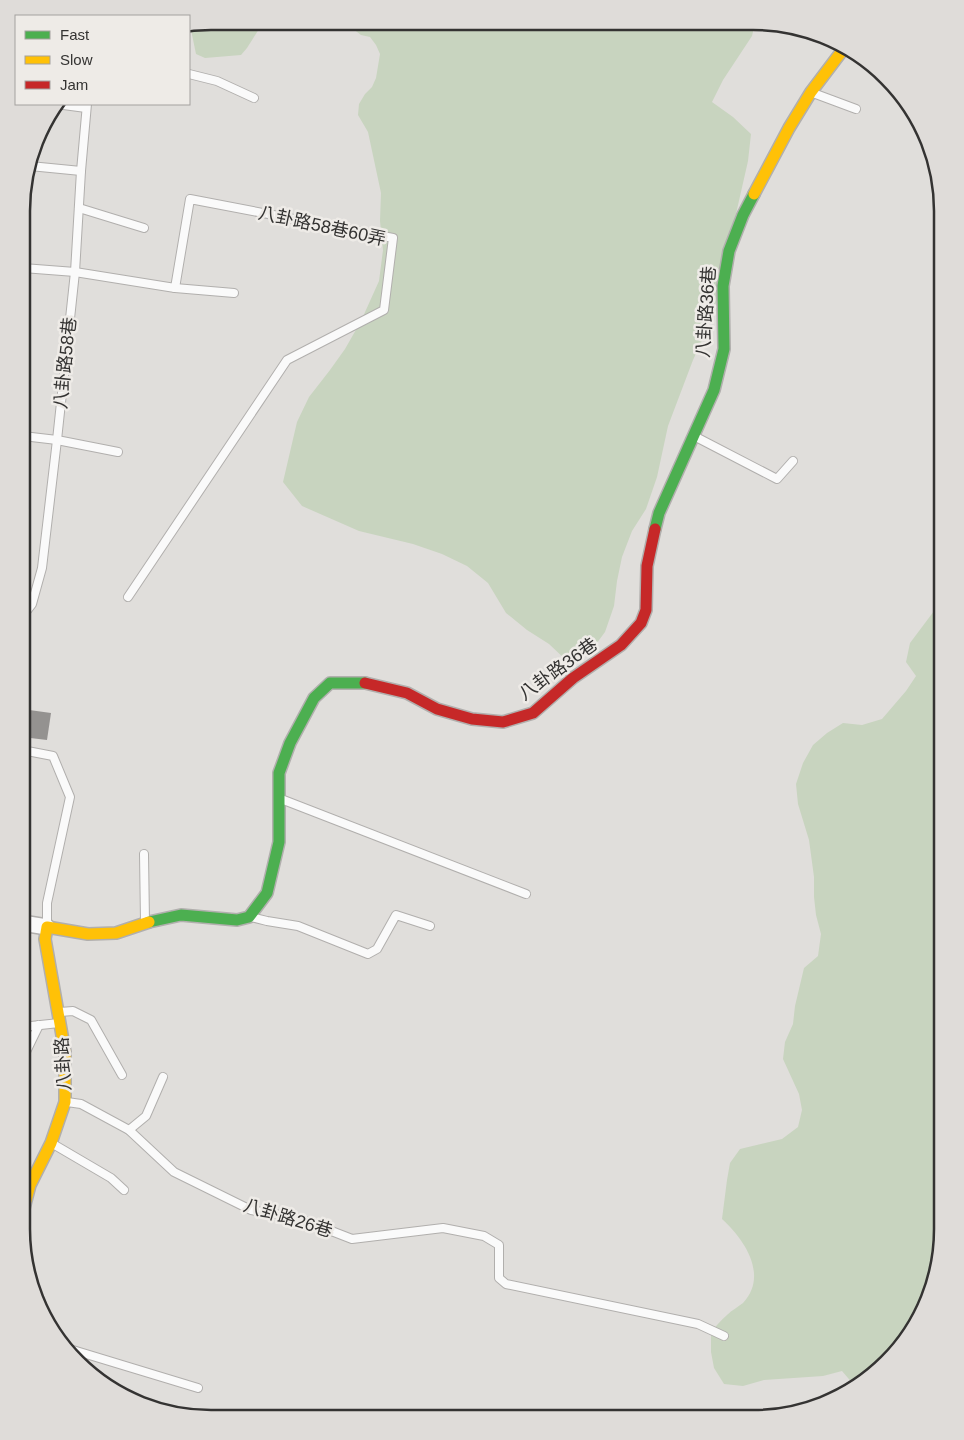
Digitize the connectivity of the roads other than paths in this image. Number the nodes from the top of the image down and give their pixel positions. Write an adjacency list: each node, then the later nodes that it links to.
1 (841, 53): 3 (street, 八卦路36巷)
2 (190, 74): 4 (lane)
3 (811, 92): 7 (lane); 16 (street, 八卦路36巷)
4 (254, 98)
5 (71, 105): 6 (lane)
6 (86, 106): 9 (lane, 八卦路58巷)
7 (856, 109)
8 (35, 167): 9 (lane)
9 (81, 171): 10 (lane, 八卦路58巷)
10 (79, 208): 11 (lane); 13 (lane, 八卦路58巷)
11 (144, 228)
12 (30, 269): 13 (lane)
13 (75, 272): 14 (lane); 18 (lane, 八卦路58巷)
14 (175, 288): 15 (lane); 21 (lane, 八卦路58巷60弄)
15 (234, 292)
16 (694, 436): 20 (lane); 24 (street, 八卦路36巷)
17 (30, 437): 18 (lane)
18 (57, 440): 19 (lane); 22 (lane, 八卦路58巷)
19 (118, 452)
20 (793, 461)
21 (128, 597)
22 (30, 607)
23 (30, 752): 31 (lane)
24 (279, 799): 26 (lane); 27 (street, 八卦路36巷)
25 (144, 854): 28 (lane)
26 (526, 894)
27 (249, 916): 28 (street); 30 (lane)
28 (145, 923): 31 (street)
29 (30, 924): 31 (street)
30 (430, 926)
31 (47, 927): 32 (street, 八卦路)
32 (59, 1017): 33 (lane); 36 (lane); 38 (street, 八卦路)
33 (39, 1025): 34 (lane); 35 (lane)
34 (30, 1026)
35 (30, 1044)
36 (122, 1075)
37 (163, 1077): 39 (lane)
38 (65, 1102): 39 (lane, 八卦路26巷); 40 (street, 八卦路)
39 (129, 1130): 43 (lane, 八卦路26巷)
40 (51, 1143): 41 (street, 八卦路); 42 (lane)
41 (30, 1177)
42 (124, 1190)
43 (724, 1336)
44 (78, 1352): 45 (lane)
45 (198, 1388)

